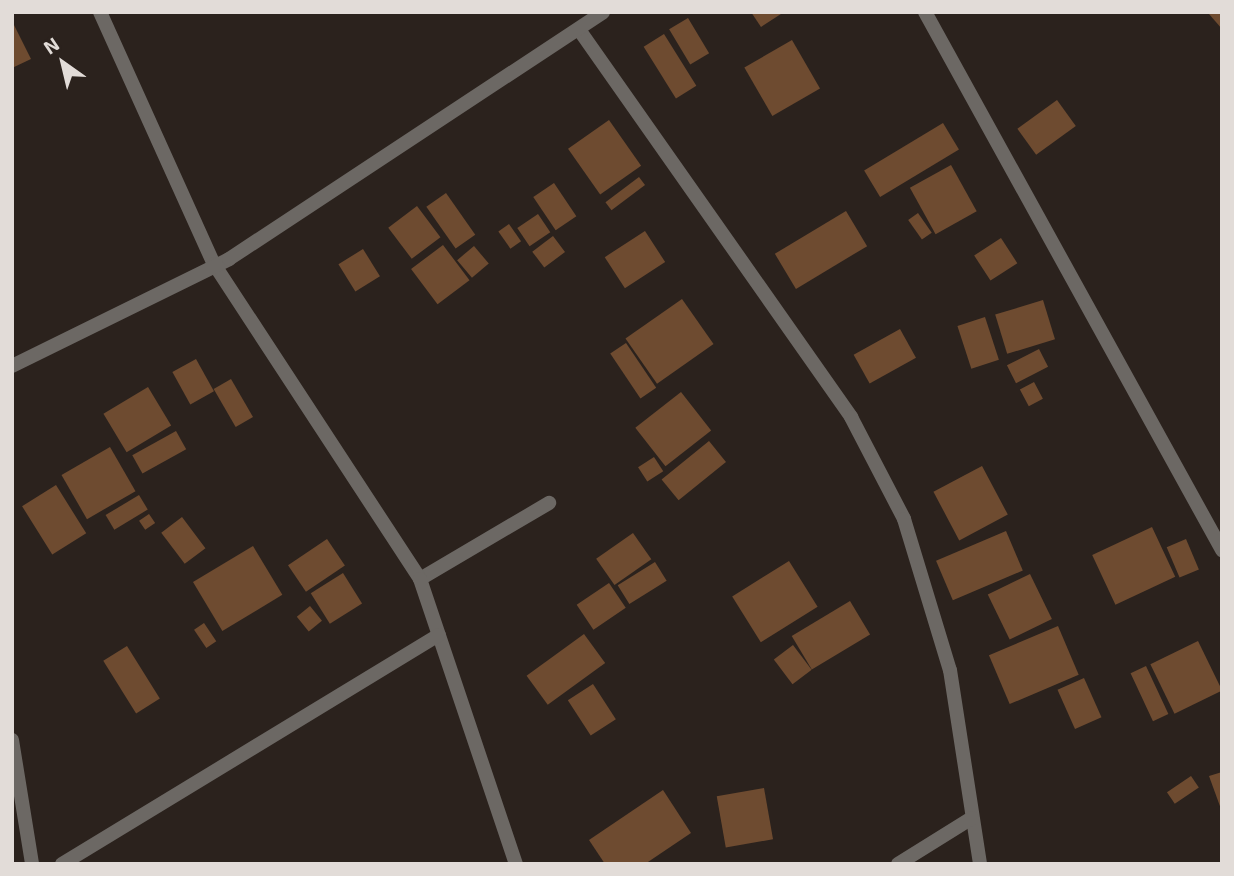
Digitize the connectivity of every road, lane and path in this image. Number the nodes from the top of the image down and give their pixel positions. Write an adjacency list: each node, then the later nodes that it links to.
1 (100, 12): 5 (street)
2 (603, 12): 4 (street)
3 (925, 12): 8 (street)
4 (580, 31): 5 (street); 12 (street)
5 (214, 264): 6 (street); 9 (street)
6 (12, 366)
7 (549, 503): 9 (street)
8 (1222, 550)
9 (420, 579): 10 (street)
10 (439, 635): 14 (street); 15 (street)
11 (12, 740): 13 (street)
12 (972, 818): 16 (street); 17 (street)
13 (32, 864)
14 (62, 864)
15 (516, 864)
16 (898, 864)
17 (980, 864)

